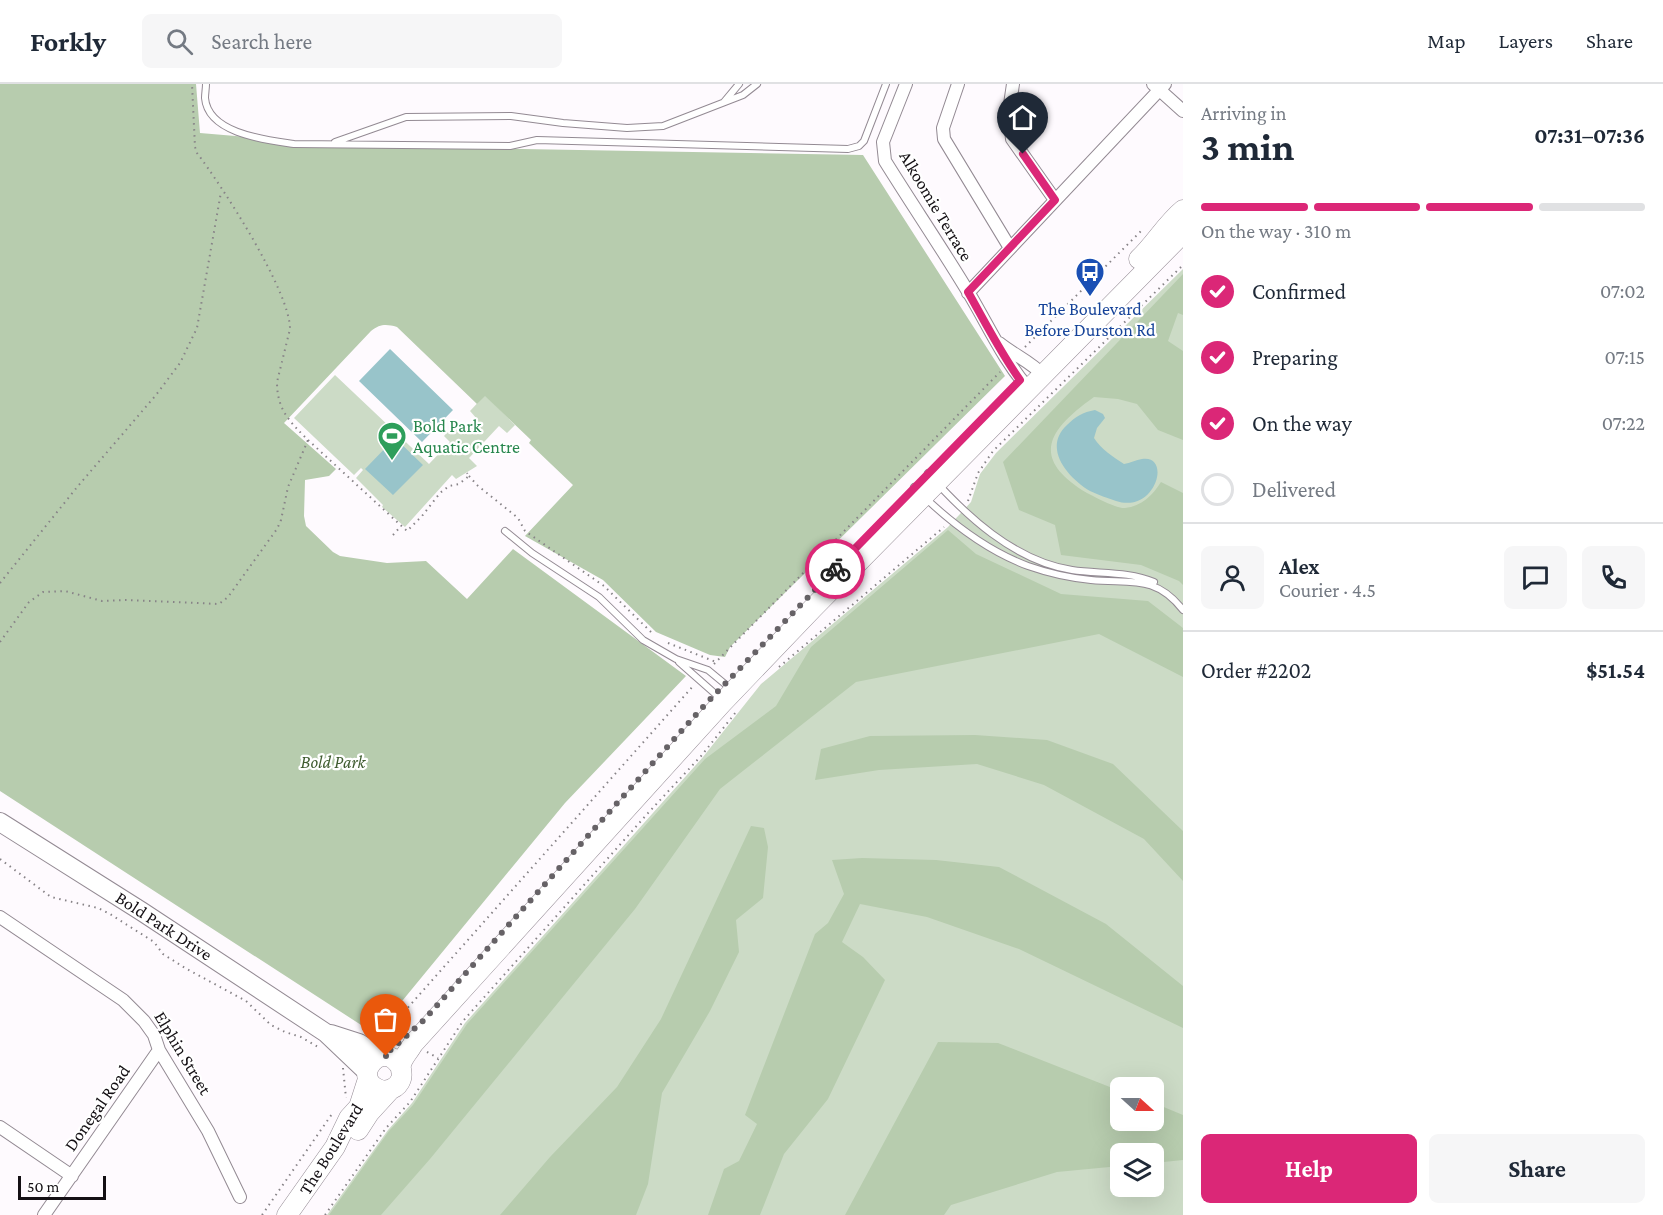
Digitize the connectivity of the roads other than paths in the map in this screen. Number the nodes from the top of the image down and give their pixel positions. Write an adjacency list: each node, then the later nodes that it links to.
1 (206, 84): 11 (lane)
2 (739, 84): 9 (lane)
3 (757, 84): 9 (lane)
4 (886, 84): 11 (lane)
5 (906, 84): 16 (street, Alkoomie Terrace)
6 (958, 84): 15 (street)
7 (1013, 84): 12 (street)
8 (1159, 86): 10 (street); 12 (street)
9 (724, 102): 11 (lane)
10 (1183, 111)
11 (329, 145)
12 (1055, 200): 15 (street)
13 (1183, 210): 18 (main road, The Boulevard)
14 (1183, 233): 18 (main road, The Boulevard)
15 (1010, 248): 16 (street)
16 (968, 292): 17 (street, Alkoomie Terrace)
17 (1012, 360): 18 (street); 19 (street, Alkoomie Terrace)
18 (1039, 370): 19 (main road, The Boulevard)
19 (1024, 385): 20 (main road, The Boulevard)
20 (925, 485): 22 (lane); 23 (lane); 25 (main road, The Boulevard)
21 (505, 531): 24 (lane)
22 (1183, 604)
23 (1183, 610)
24 (676, 659): 25 (lane); 25 (lane)
25 (727, 696): 30 (main road, The Boulevard)
26 (0, 822): 28 (street, Bold Park Drive)
27 (0, 916): 29 (street, Elphin Street)
28 (326, 1042): 30 (street, Bold Park Drive); 31 (street, Bold Park Drive)
29 (159, 1050): 34 (street, Donegal Road); 35 (street, Elphin Street)
30 (388, 1059): 31 (main road, The Boulevard); 32 (main road, The Boulevard)
31 (368, 1076): 32 (main road, The Boulevard); 37 (main road, The Boulevard)
32 (390, 1090): 38 (main road, The Boulevard)
33 (0, 1127): 34 (street)
34 (72, 1176): 36 (street, Donegal Road)
35 (240, 1197)
36 (44, 1215)
37 (287, 1215)
38 (300, 1215)

